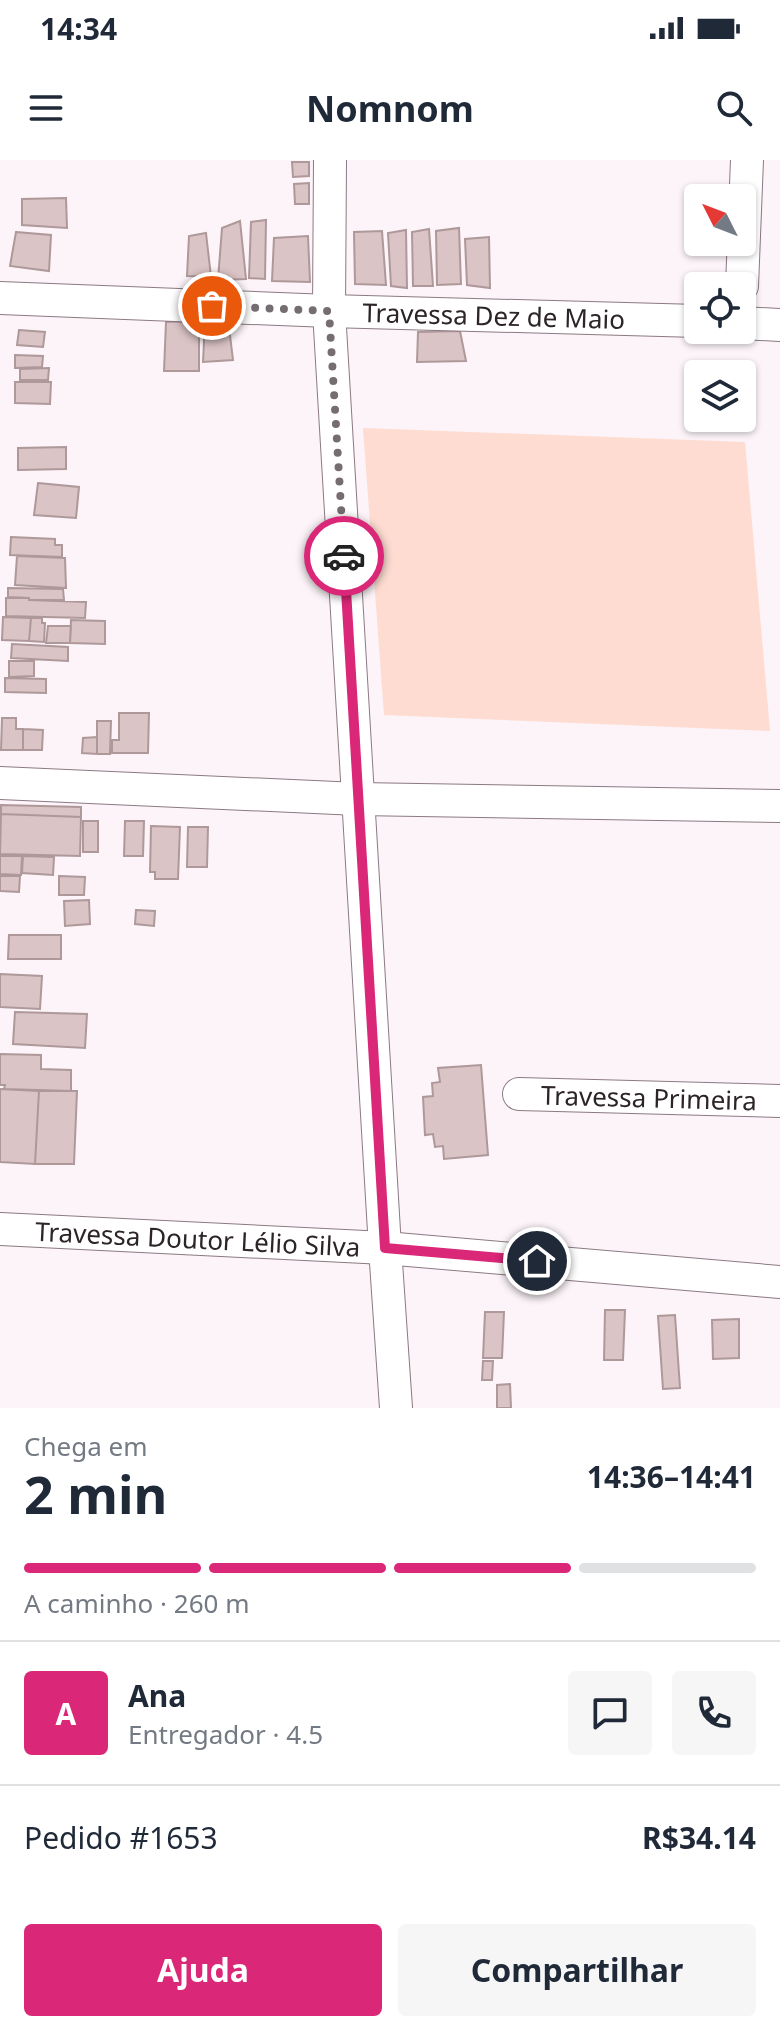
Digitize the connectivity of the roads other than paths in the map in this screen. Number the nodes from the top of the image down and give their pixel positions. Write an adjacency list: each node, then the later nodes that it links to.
1 (330, 160): 5 (street)
2 (747, 160): 3 (street)
3 (743, 272)
4 (0, 298): 5 (street, Travessa Dez de Maio)
5 (329, 311): 6 (street, Travessa Dez de Maio); 10 (street)
6 (684, 321)
7 (756, 324): 8 (street)
8 (780, 325)
9 (0, 783): 10 (street)
10 (358, 799): 11 (street); 15 (street)
11 (780, 806)
12 (519, 1094): 13 (street, Travessa Primeira)
13 (780, 1101)
14 (0, 1229): 15 (street, Travessa Doutor Lélio Silva)
15 (385, 1248): 16 (street, Travessa Doutor Lélio Silva); 17 (street)
16 (780, 1282)
17 (396, 1408)

